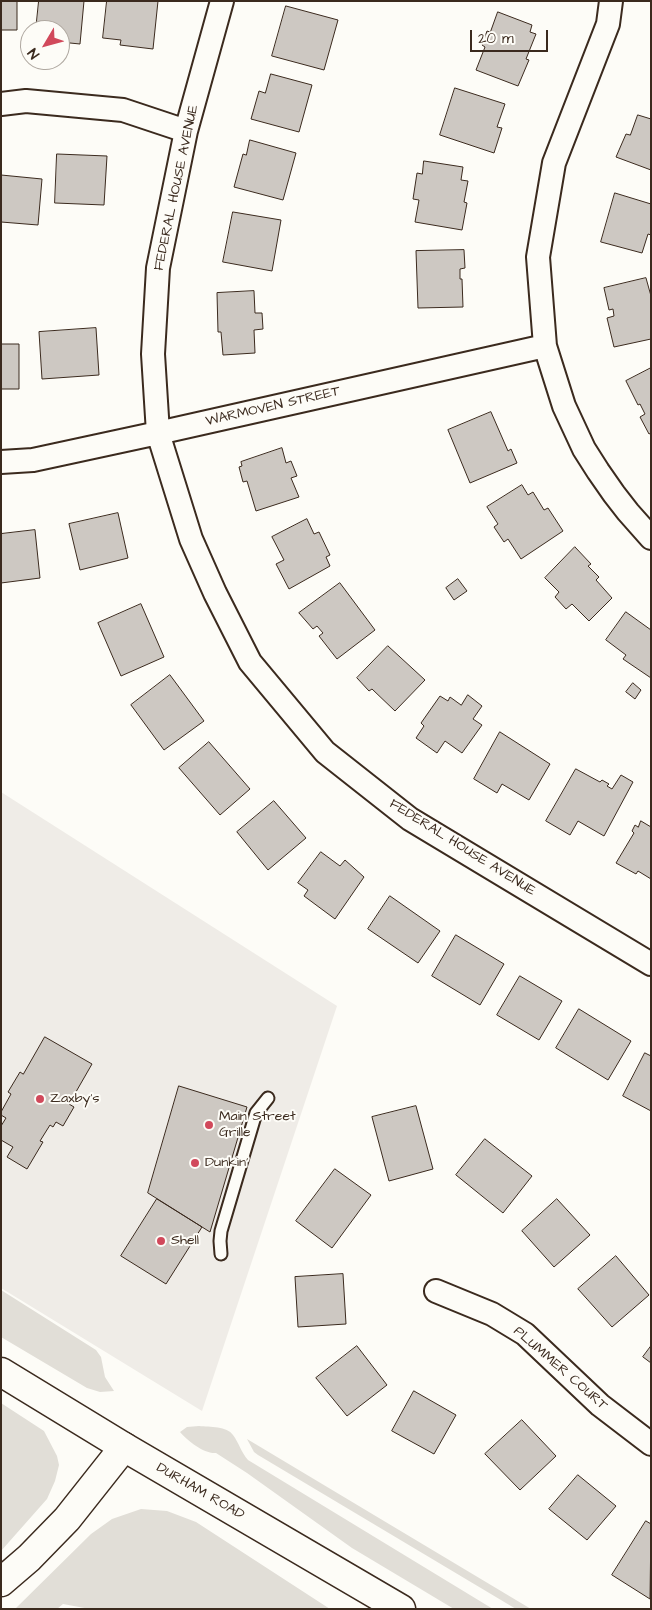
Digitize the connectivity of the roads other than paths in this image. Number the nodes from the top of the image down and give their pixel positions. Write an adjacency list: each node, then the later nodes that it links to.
1 (222, 1): 4 (street, FEDERAL HOUSE AVENUE)
2 (611, 1): 5 (street)
3 (1, 104): 4 (street)
4 (186, 131): 6 (street, FEDERAL HOUSE AVENUE)
5 (545, 346): 6 (street, WARMOVEN STREET); 8 (street)
6 (158, 433): 7 (street, WARMOVEN STREET); 9 (street, FEDERAL HOUSE AVENUE)
7 (1, 462)
8 (651, 538)
9 (651, 964)
10 (268, 1098): 11 (lane)
11 (221, 1254)
12 (436, 1291): 14 (street, PLUMMER COURT)
13 (1, 1372): 15 (main road, DURHAM ROAD)
14 (651, 1444)
15 (124, 1448): 16 (main road); 17 (main road, DURHAM ROAD)
16 (1, 1582)
17 (401, 1609)

